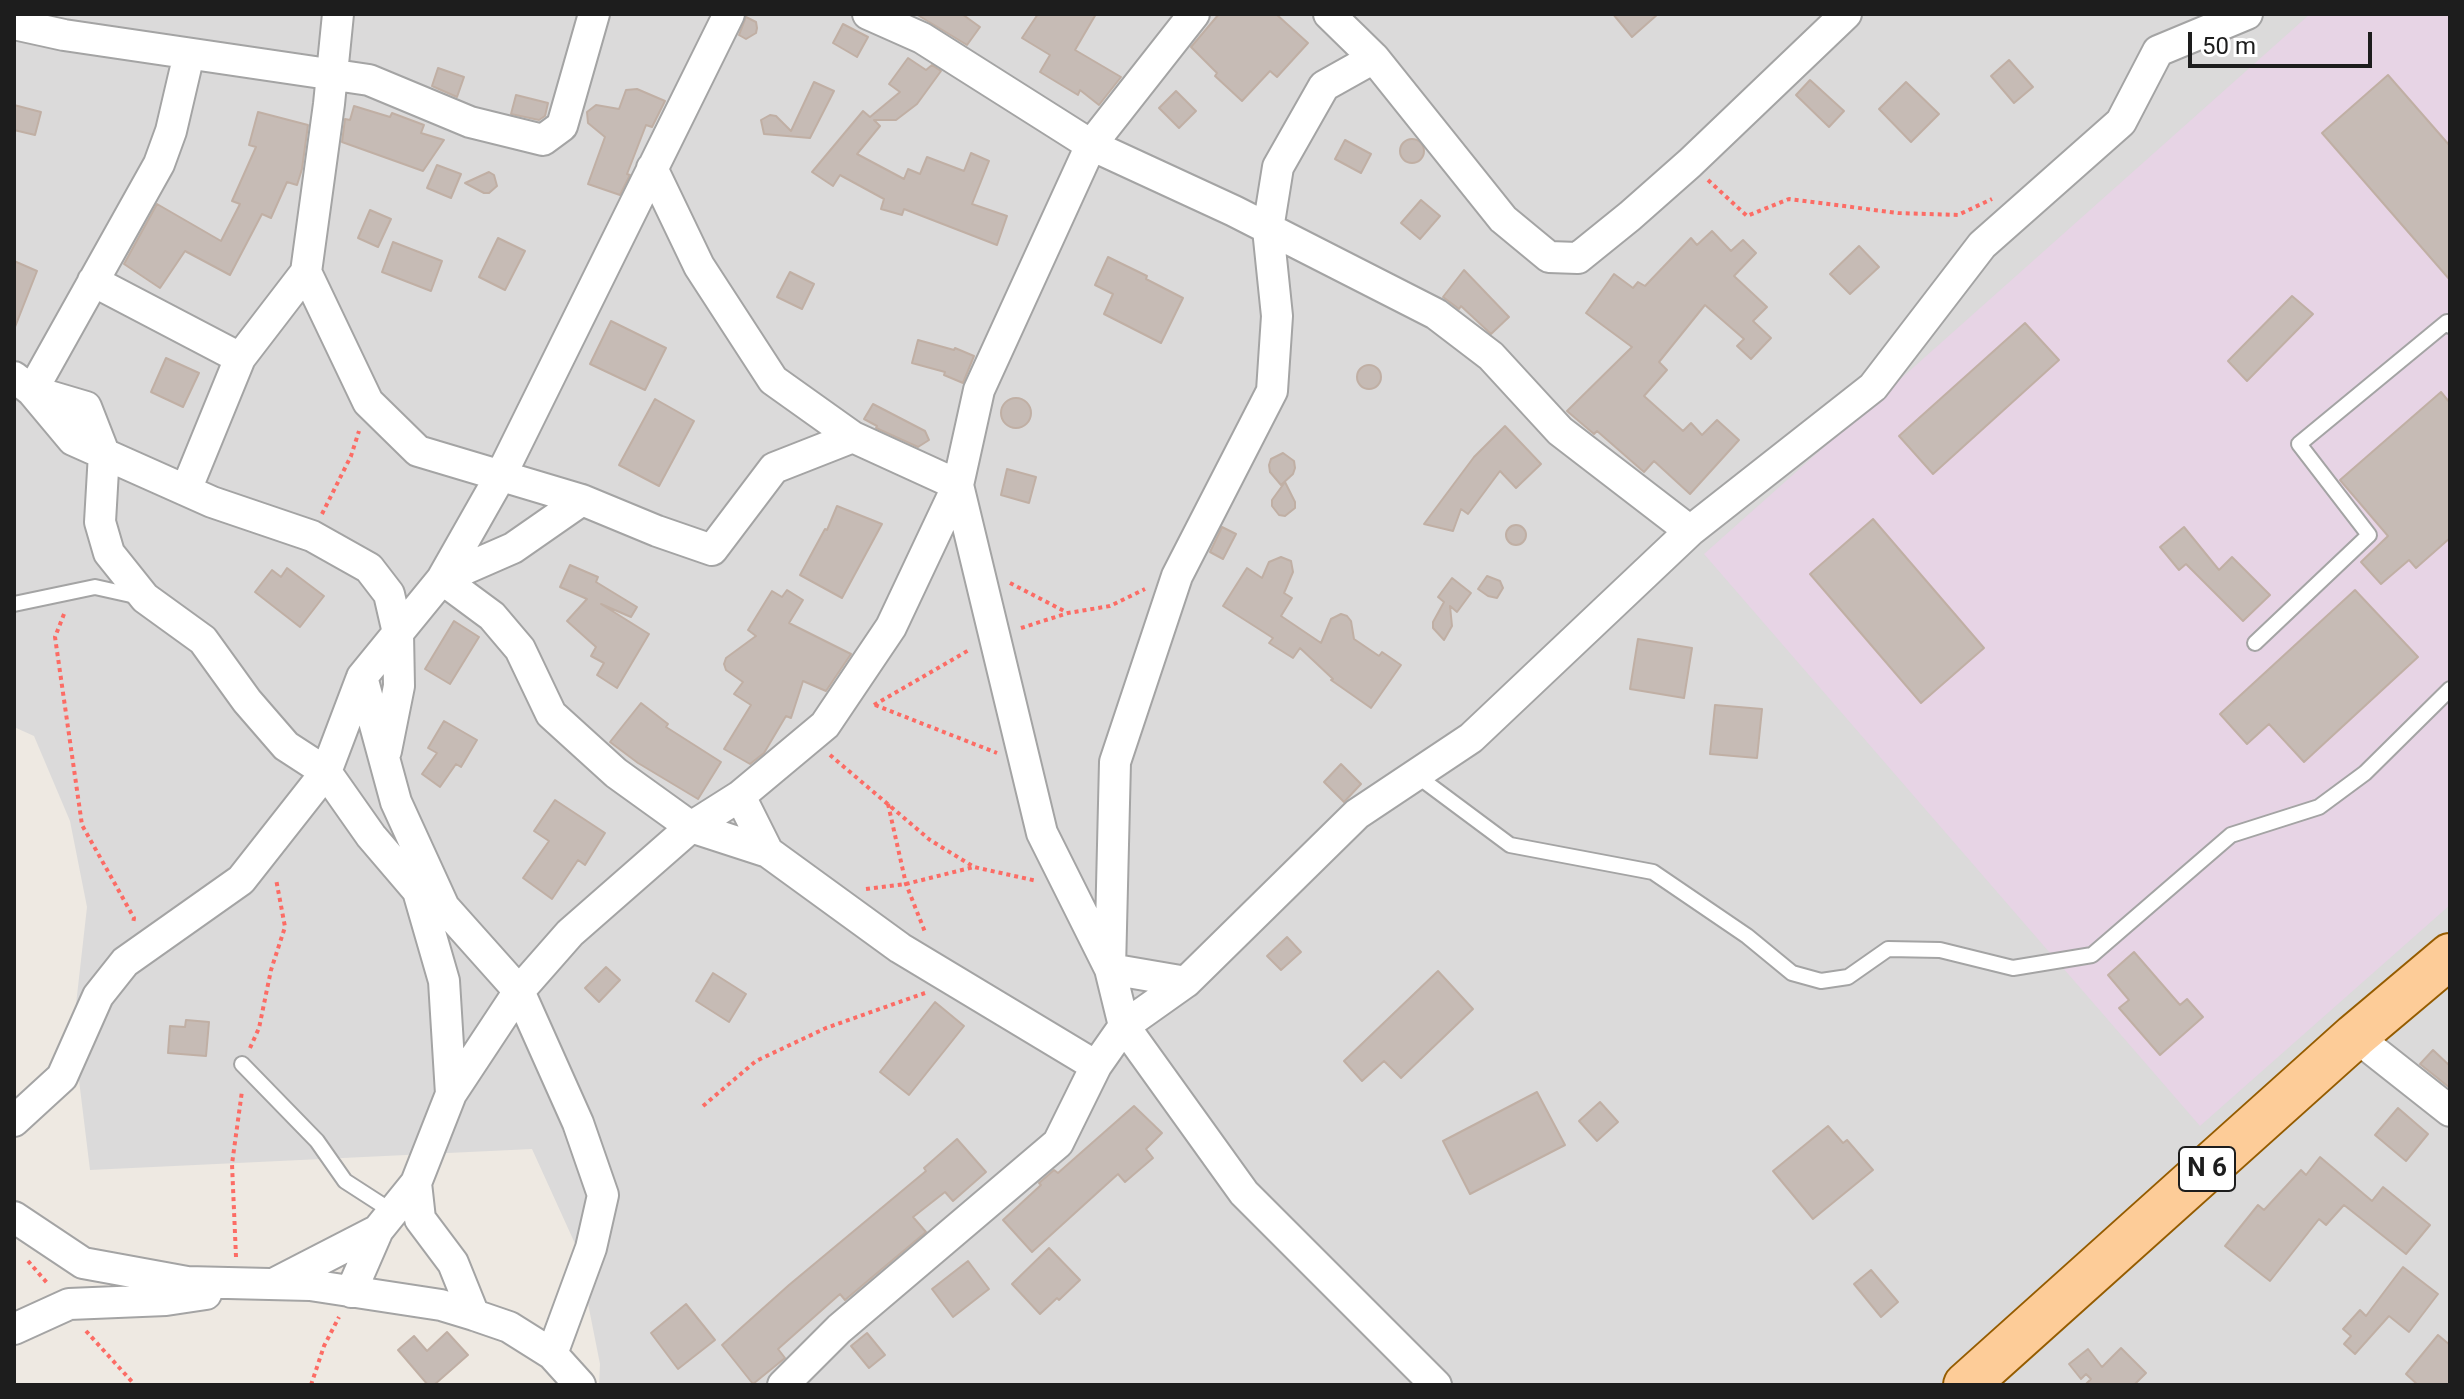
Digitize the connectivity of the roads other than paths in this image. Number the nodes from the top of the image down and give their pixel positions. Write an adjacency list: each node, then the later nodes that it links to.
1 (338, 14): 14 (street)
2 (594, 14): 14 (street)
3 (729, 14): 16 (street)
4 (868, 14): 15 (street)
5 (1194, 14): 15 (street)
6 (1329, 14): 13 (street)
7 (1846, 14): 13 (street)
8 (2247, 14): 29 (street)
9 (14, 24): 10 (street)
10 (64, 35): 11 (street); 12 (street)
11 (14, 46)
12 (189, 54): 14 (street); 19 (street)
13 (1374, 58): 17 (street)
14 (331, 75): 18 (street)
15 (1091, 145): 17 (street); 26 (street)
16 (652, 168): 23 (street); 25 (street)
17 (1268, 229): 29 (street); 44 (street)
18 (306, 272): 21 (street); 25 (street)
19 (93, 281): 21 (street); 22 (street)
20 (2450, 326): 34 (lane)
21 (240, 358): 27 (street)
22 (23, 384): 24 (street)
23 (853, 437): 26 (street); 28 (street)
24 (104, 453): 27 (street); 31 (street)
25 (501, 475): 28 (street); 30 (street)
26 (958, 485): 40 (street); 44 (street)
27 (186, 490): 33 (street)
28 (582, 500): 30 (street)
29 (1690, 531): 39 (street)
30 (442, 579): 33 (street); 41 (street)
31 (145, 598): 32 (lane); 38 (street)
32 (14, 604)
33 (398, 633): 35 (street); 37 (street)
34 (2255, 643)
35 (362, 677): 37 (street); 38 (street)
36 (2450, 689): 39 (lane)
37 (384, 757): 46 (street)
38 (326, 772): 51 (street); 53 (street)
39 (1415, 775): 45 (street)
40 (740, 796): 41 (street); 42 (street)
41 (691, 827): 42 (street); 46 (street)
42 (768, 852): 50 (street)
43 (2450, 956): 48 (main road, N 6)
44 (1110, 969): 45 (street); 47 (street)
45 (1186, 982): 47 (street)
46 (519, 991): 51 (street); 63 (street)
47 (1124, 1026): 50 (street); 66 (street)
48 (2355, 1036): 52 (street); 67 (main road, N 6)
49 (242, 1064): 56 (lane)
50 (1096, 1066): 65 (street)
51 (451, 1094): 54 (street)
52 (2450, 1111)
53 (14, 1121)
54 (416, 1183): 56 (street); 61 (street)
55 (14, 1217): 57 (street)
56 (386, 1221): 57 (street); 58 (street)
57 (273, 1284): 58 (street); 59 (street)
58 (351, 1292): 61 (street)
59 (69, 1304): 60 (street); 62 (street)
60 (14, 1314)
61 (474, 1315): 63 (street)
62 (14, 1329)
63 (552, 1354): 64 (street)
64 (580, 1385)
65 (783, 1385)
66 (1436, 1385)
67 (1966, 1385)

